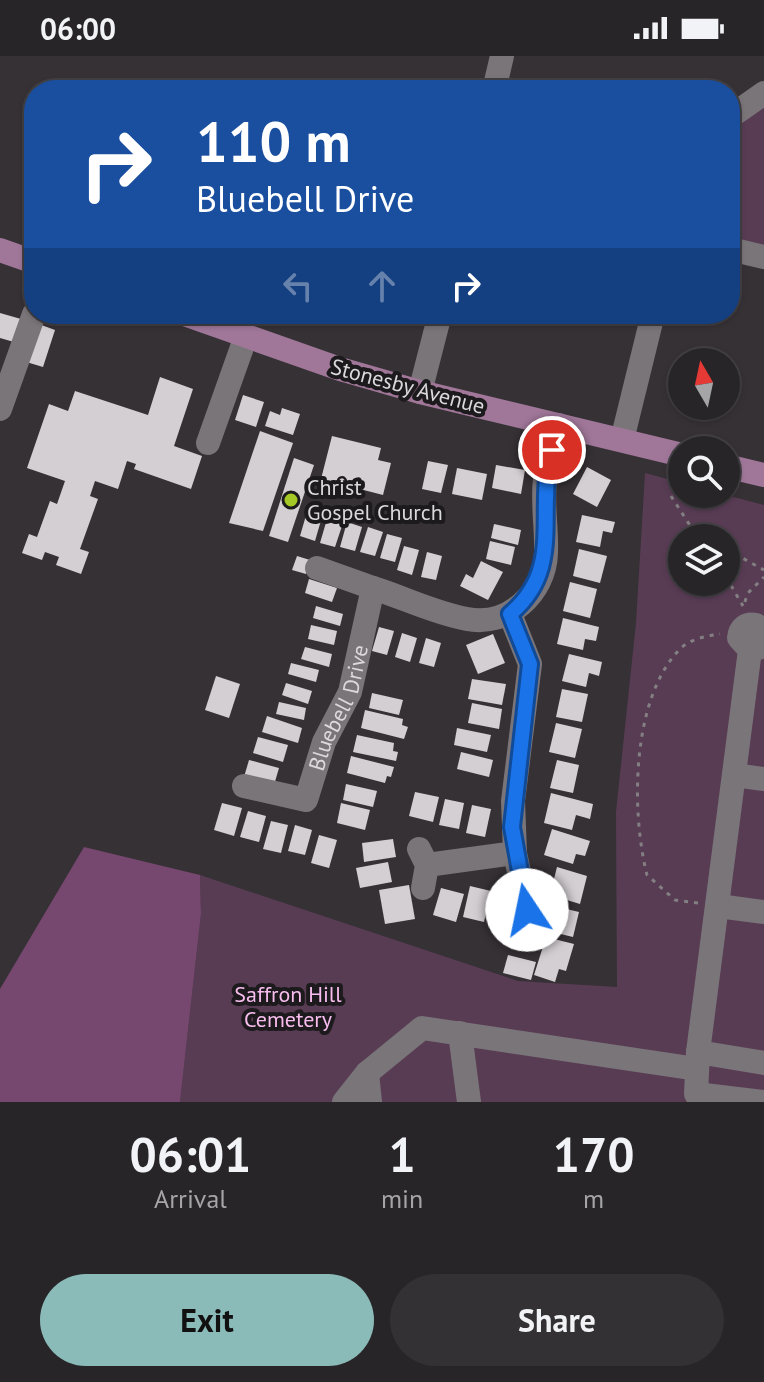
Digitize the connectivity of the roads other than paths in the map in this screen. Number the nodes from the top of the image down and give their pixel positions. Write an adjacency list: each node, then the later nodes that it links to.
1 (502, 56): 2 (street)
2 (496, 80)
3 (764, 93): 4 (street)
4 (740, 110)
5 (0, 250): 8 (main road)
6 (740, 251): 7 (street)
7 (764, 257)
8 (24, 258)
9 (30, 324): 15 (street)
10 (212, 324): 13 (main road, Stonesby Avenue)
11 (437, 324): 14 (street)
12 (651, 324): 17 (street)
13 (246, 336): 14 (main road, Stonesby Avenue); 18 (street)
14 (420, 392): 16 (main road, Stonesby Avenue)
15 (0, 409)
16 (559, 425): 17 (main road, Stonesby Avenue); 24 (street)
17 (622, 440): 19 (main road, Stonesby Avenue)
18 (208, 443)
19 (668, 452)
20 (740, 469): 21 (main road)
21 (764, 475)
22 (317, 568): 23 (street)
23 (373, 588): 24 (street); 28 (street, Bluebell Drive)
24 (510, 614): 29 (street)
25 (752, 631): 26 (street)
26 (734, 775): 27 (street); 31 (street)
27 (764, 779)
28 (244, 786)
29 (515, 853): 30 (street); 33 (street)
30 (423, 867)
31 (718, 906): 32 (street); 35 (street)
32 (764, 912)
33 (522, 930)
34 (460, 1033): 35 (street); 37 (street); 41 (street)
35 (698, 1060): 36 (street); 38 (street)
36 (764, 1063)
37 (367, 1073): 39 (street); 40 (street)
38 (696, 1098): 42 (street)
39 (344, 1102)
40 (370, 1102)
41 (469, 1102)
42 (764, 1102)

